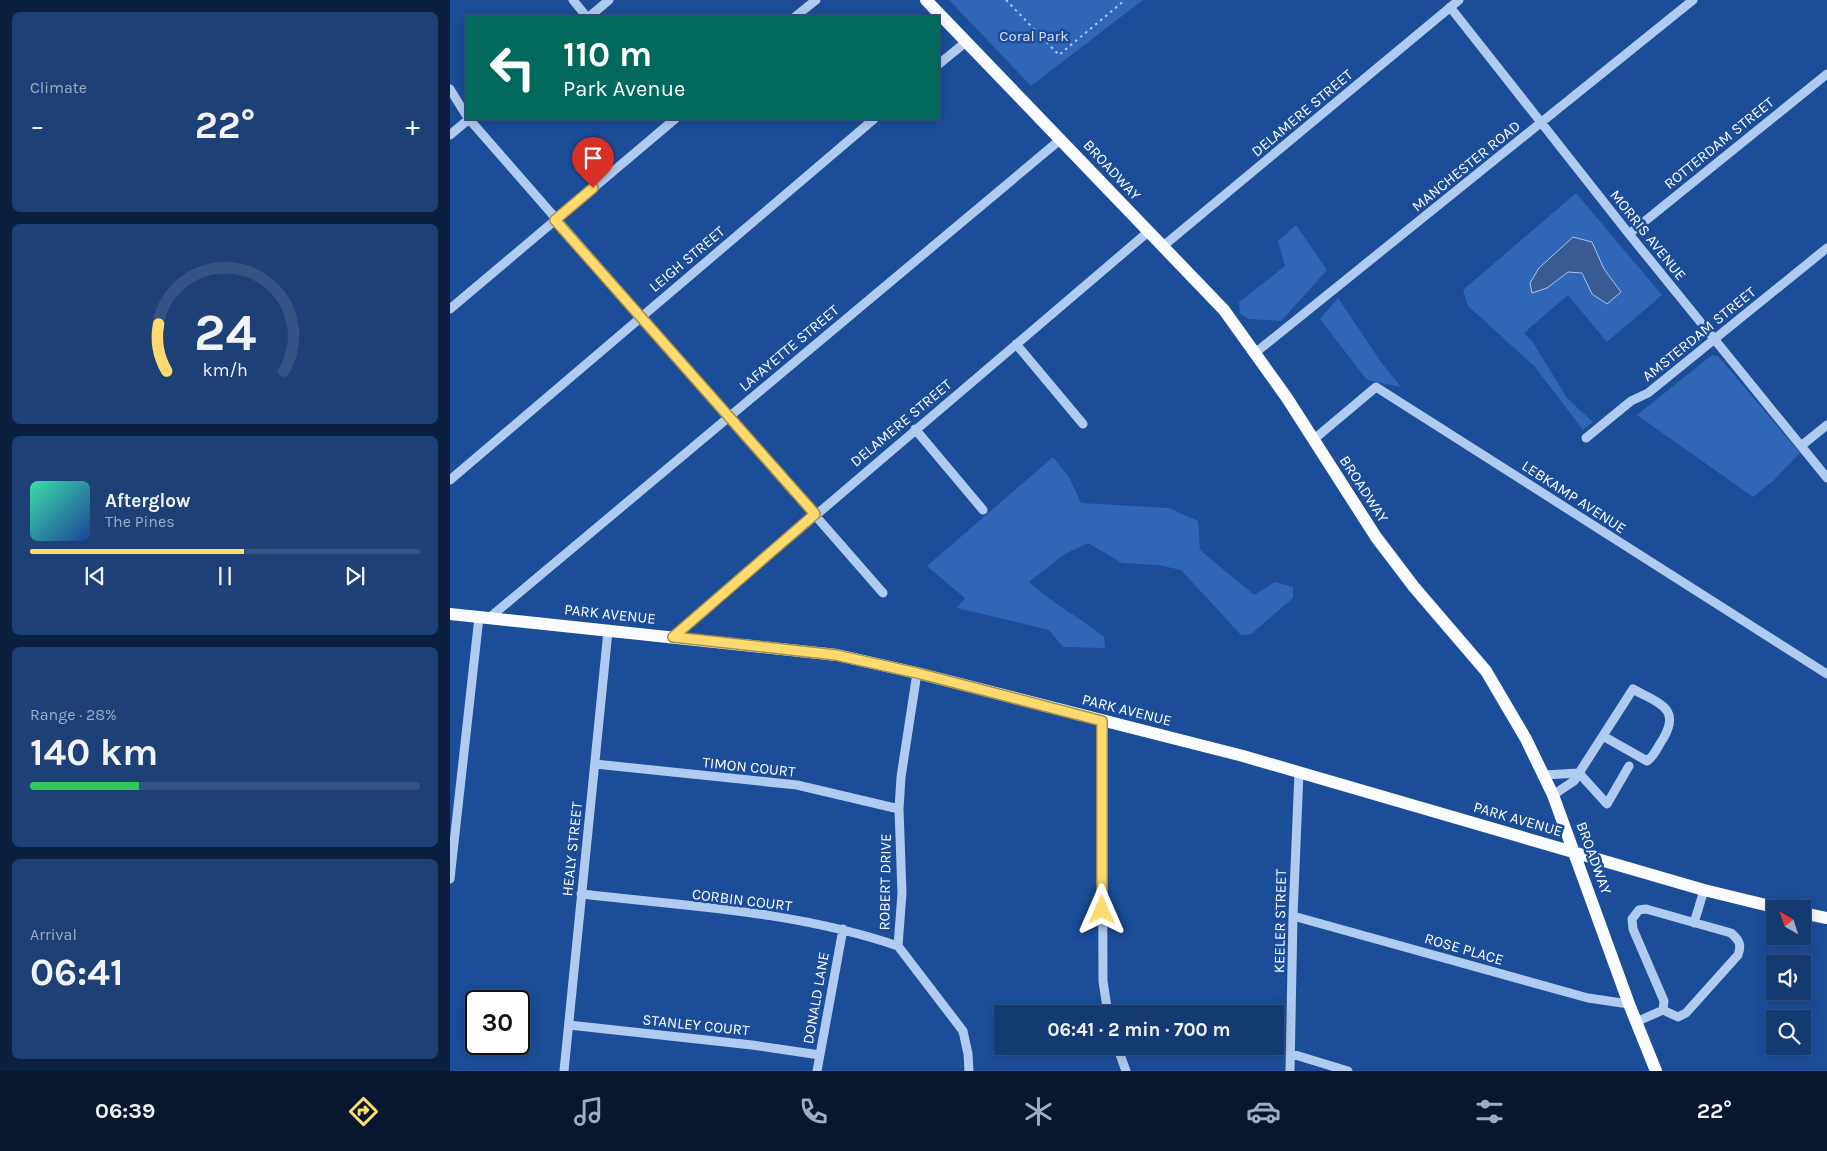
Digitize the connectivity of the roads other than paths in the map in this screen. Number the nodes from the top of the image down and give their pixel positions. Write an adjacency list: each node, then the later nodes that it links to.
1 (573, 0): 8 (street)
2 (609, 0): 9 (street)
3 (816, 0): 10 (street)
4 (926, 0): 11 (main road, BROADWAY)
5 (1459, 0): 7 (street, DELAMERE STREET)
6 (1693, 0): 20 (street, MANCHESTER ROAD)
7 (1450, 7): 20 (street, MORRIS AVENUE); 26 (street, DELAMERE STREET)
8 (587, 15)
9 (589, 15)
10 (797, 15)
11 (967, 41): 12 (street); 22 (main road, BROADWAY)
12 (940, 63)
13 (1827, 74): 25 (street, ROTTERDAM STREET)
14 (450, 89): 15 (street)
15 (465, 113)
16 (468, 120): 21 (street)
17 (470, 120): 23 (street)
18 (674, 120): 23 (street)
19 (873, 120): 29 (street, LEIGH STREET)
20 (1541, 123): 25 (street, MORRIS AVENUE); 32 (street, MANCHESTER ROAD)
21 (450, 135)
22 (1060, 139): 24 (main road, BROADWAY); 33 (street, LAFAYETTE STREET)
23 (555, 220): 28 (street); 29 (street)
24 (1148, 232): 26 (main road, BROADWAY); 31 (street, DELAMERE STREET)
25 (1629, 234): 30 (street, MORRIS AVENUE)
26 (1162, 247): 32 (main road, BROADWAY)
27 (1827, 248): 30 (street, AMSTERDAM STREET)
28 (450, 309)
29 (640, 317): 33 (street); 41 (street, LEIGH STREET)
30 (1716, 339): 37 (street, AMSTERDAM STREET); 39 (street, MORRIS AVENUE)
31 (1016, 344): 34 (street); 36 (street, DELAMERE STREET)
32 (1255, 353): 38 (main road, BROADWAY)
33 (730, 416): 43 (street); 46 (street, LAFAYETTE STREET)
34 (1083, 424)
35 (1827, 425): 39 (street)
36 (915, 429): 42 (street); 43 (street, DELAMERE STREET)
37 (1586, 438)
38 (1313, 440): 50 (street, LEBKAMP AVENUE); 57 (main road, BROADWAY)
39 (1801, 446): 40 (street, MORRIS AVENUE)
40 (1827, 478)
41 (450, 480)
42 (983, 510)
43 (815, 514): 44 (street); 48 (street, DELAMERE STREET)
44 (883, 593)
45 (450, 614): 46 (main road, PARK AVENUE)
46 (484, 618): 47 (main road, PARK AVENUE); 61 (street)
47 (608, 630): 48 (main road, PARK AVENUE); 53 (street, HEALY STREET)
48 (673, 637): 49 (main road, PARK AVENUE)
49 (917, 673): 51 (main road, PARK AVENUE); 59 (street, ROBERT DRIVE)
50 (1827, 674)
51 (1102, 721): 55 (main road, PARK AVENUE); 72 (street)
52 (1603, 736): 52 (street); 56 (street)
53 (595, 764): 59 (street, TIMON COURT); 63 (street, HEALY STREET)
54 (1629, 766): 56 (street)
55 (1299, 772): 60 (main road, PARK AVENUE); 66 (street, KEELER STREET)
56 (1580, 773): 57 (street); 58 (street)
57 (1544, 775): 58 (main road, BROADWAY)
58 (1552, 795): 60 (main road, BROADWAY)
59 (899, 809): 70 (street, ROBERT DRIVE)
60 (1574, 852): 62 (main road, PARK AVENUE); 71 (main road, BROADWAY)
61 (450, 879)
62 (1704, 890): 64 (main road, PARK AVENUE); 68 (street)
63 (581, 894): 69 (street, CORBIN COURT); 75 (street, HEALY STREET)
64 (1766, 905)
65 (1811, 915): 67 (main road)
66 (1293, 916): 71 (street, ROSE PLACE); 76 (street, KEELER STREET)
67 (1827, 918)
68 (1694, 923): 73 (street); 73 (street)
69 (843, 929): 70 (street, CORBIN COURT); 77 (street, DONALD LANE)
70 (898, 946): 81 (street, ROBERT DRIVE)
71 (1628, 1004): 74 (main road, BROADWAY)
72 (1107, 1005)
73 (1663, 1010): 74 (street)
74 (1636, 1022): 85 (main road, BROADWAY)
75 (569, 1025): 77 (street, STANLEY COURT); 79 (street, HEALY STREET)
76 (1292, 1054): 83 (street, KEELER STREET); 84 (street)
77 (820, 1055): 80 (street, DONALD LANE)
78 (1120, 1055): 82 (street)
79 (564, 1071)
80 (817, 1071)
81 (969, 1071)
82 (1126, 1071)
83 (1290, 1071)
84 (1348, 1071)
85 (1656, 1071)

